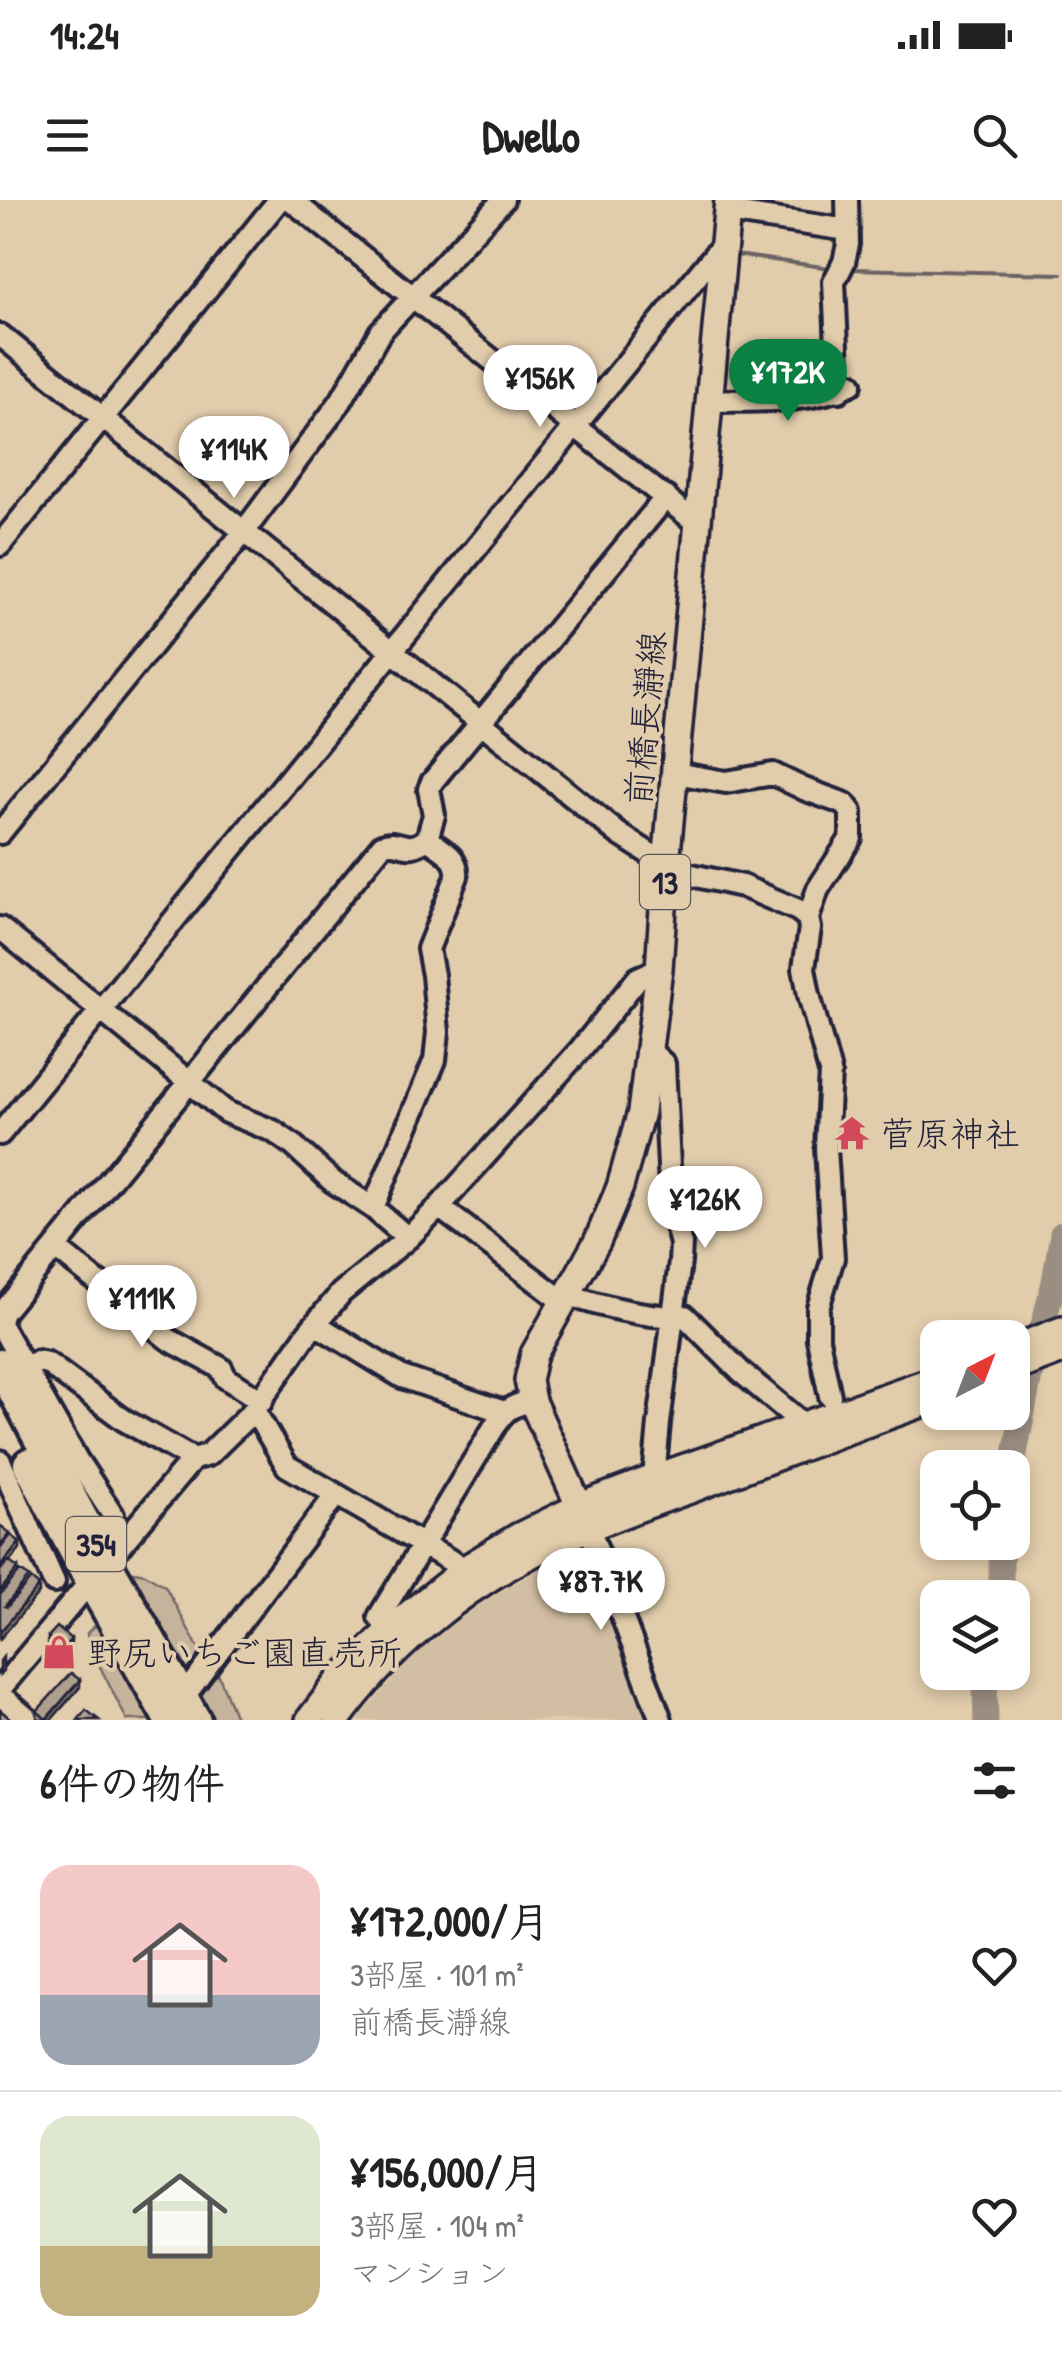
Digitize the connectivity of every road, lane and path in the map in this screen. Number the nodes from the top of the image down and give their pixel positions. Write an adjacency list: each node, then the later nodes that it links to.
1 (279, 200): 11 (street)
2 (291, 200): 8 (street)
3 (503, 200): 8 (street)
4 (847, 200): 6 (street)
5 (728, 206): 6 (street); 7 (main road, 前橋長瀞線 / 13)
6 (848, 230): 10 (street)
7 (724, 243): 10 (main road, 前橋長瀞線 / 13); 12 (street)
8 (414, 297): 12 (street); 15 (street)
9 (0, 335): 11 (street)
10 (710, 402): 14 (main road, 前橋長瀞線 / 13)
11 (102, 418): 15 (street); 16 (street)
12 (574, 425): 13 (street); 17 (street)
13 (666, 497): 14 (street); 18 (street)
14 (698, 524): 19 (main road, 前橋長瀞線 / 13)
15 (243, 533): 17 (street); 20 (street)
16 (0, 545)
17 (391, 650): 18 (street); 26 (street)
18 (480, 723): 21 (street); 22 (street)
19 (675, 773): 22 (main road, 前橋長瀞線 / 13); 23 (street)
20 (0, 834)
21 (428, 839): 28 (street); 31 (street)
22 (666, 864): 23 (street); 25 (main road, 前橋長瀞線 / 13)
23 (808, 918): 44 (street)
24 (0, 928): 26 (street)
25 (659, 969): 27 (main road, 前橋長瀞線 / 13); 30 (street)
26 (100, 1011): 28 (street); 29 (street)
27 (648, 1049): 34 (main road, 前橋長瀞線 / 13); 35 (street)
28 (190, 1083): 31 (street); 33 (street)
29 (0, 1134)
30 (440, 1207): 32 (street); 34 (street)
31 (373, 1208): 32 (street)
32 (408, 1238): 37 (street)
33 (57, 1248): 36 (street); 47 (street)
34 (566, 1299): 35 (street); 45 (main road, 前橋長瀞線 / 13)
35 (673, 1317): 50 (street); 53 (street)
36 (0, 1323): 42 (street)
37 (317, 1325): 47 (street); 49 (street)
38 (1062, 1330): 39 (main road)
39 (1030, 1342)
40 (1062, 1350): 41 (main road)
41 (1030, 1362)
42 (12, 1367): 51 (street); 55 (street); 59 (highway, 354)
43 (920, 1384): 50 (main road)
44 (830, 1396)
45 (532, 1401): 49 (street); 56 (main road, 前橋長瀞線 / 13)
46 (920, 1404): 56 (main road)
47 (258, 1406): 51 (street); 54 (street)
48 (0, 1408): 59 (highway, 354)
49 (504, 1412): 57 (street)
50 (802, 1424): 53 (main road)
51 (193, 1460): 59 (street)
52 (0, 1461): 60 (street)
53 (654, 1478): 56 (main road)
54 (335, 1496): 57 (street); 63 (street)
55 (113, 1516)
56 (584, 1518): 58 (main road); 66 (main road); 67 (street)
57 (423, 1546): 58 (street); 61 (street)
58 (465, 1569): 61 (main road)
59 (99, 1572): 62 (street); 63 (highway, 354)
60 (54, 1582)
61 (389, 1630): 65 (main road)
62 (0, 1692): 64 (street)
63 (176, 1715)
64 (29, 1720)
65 (309, 1720)
66 (337, 1720)
67 (660, 1720)

